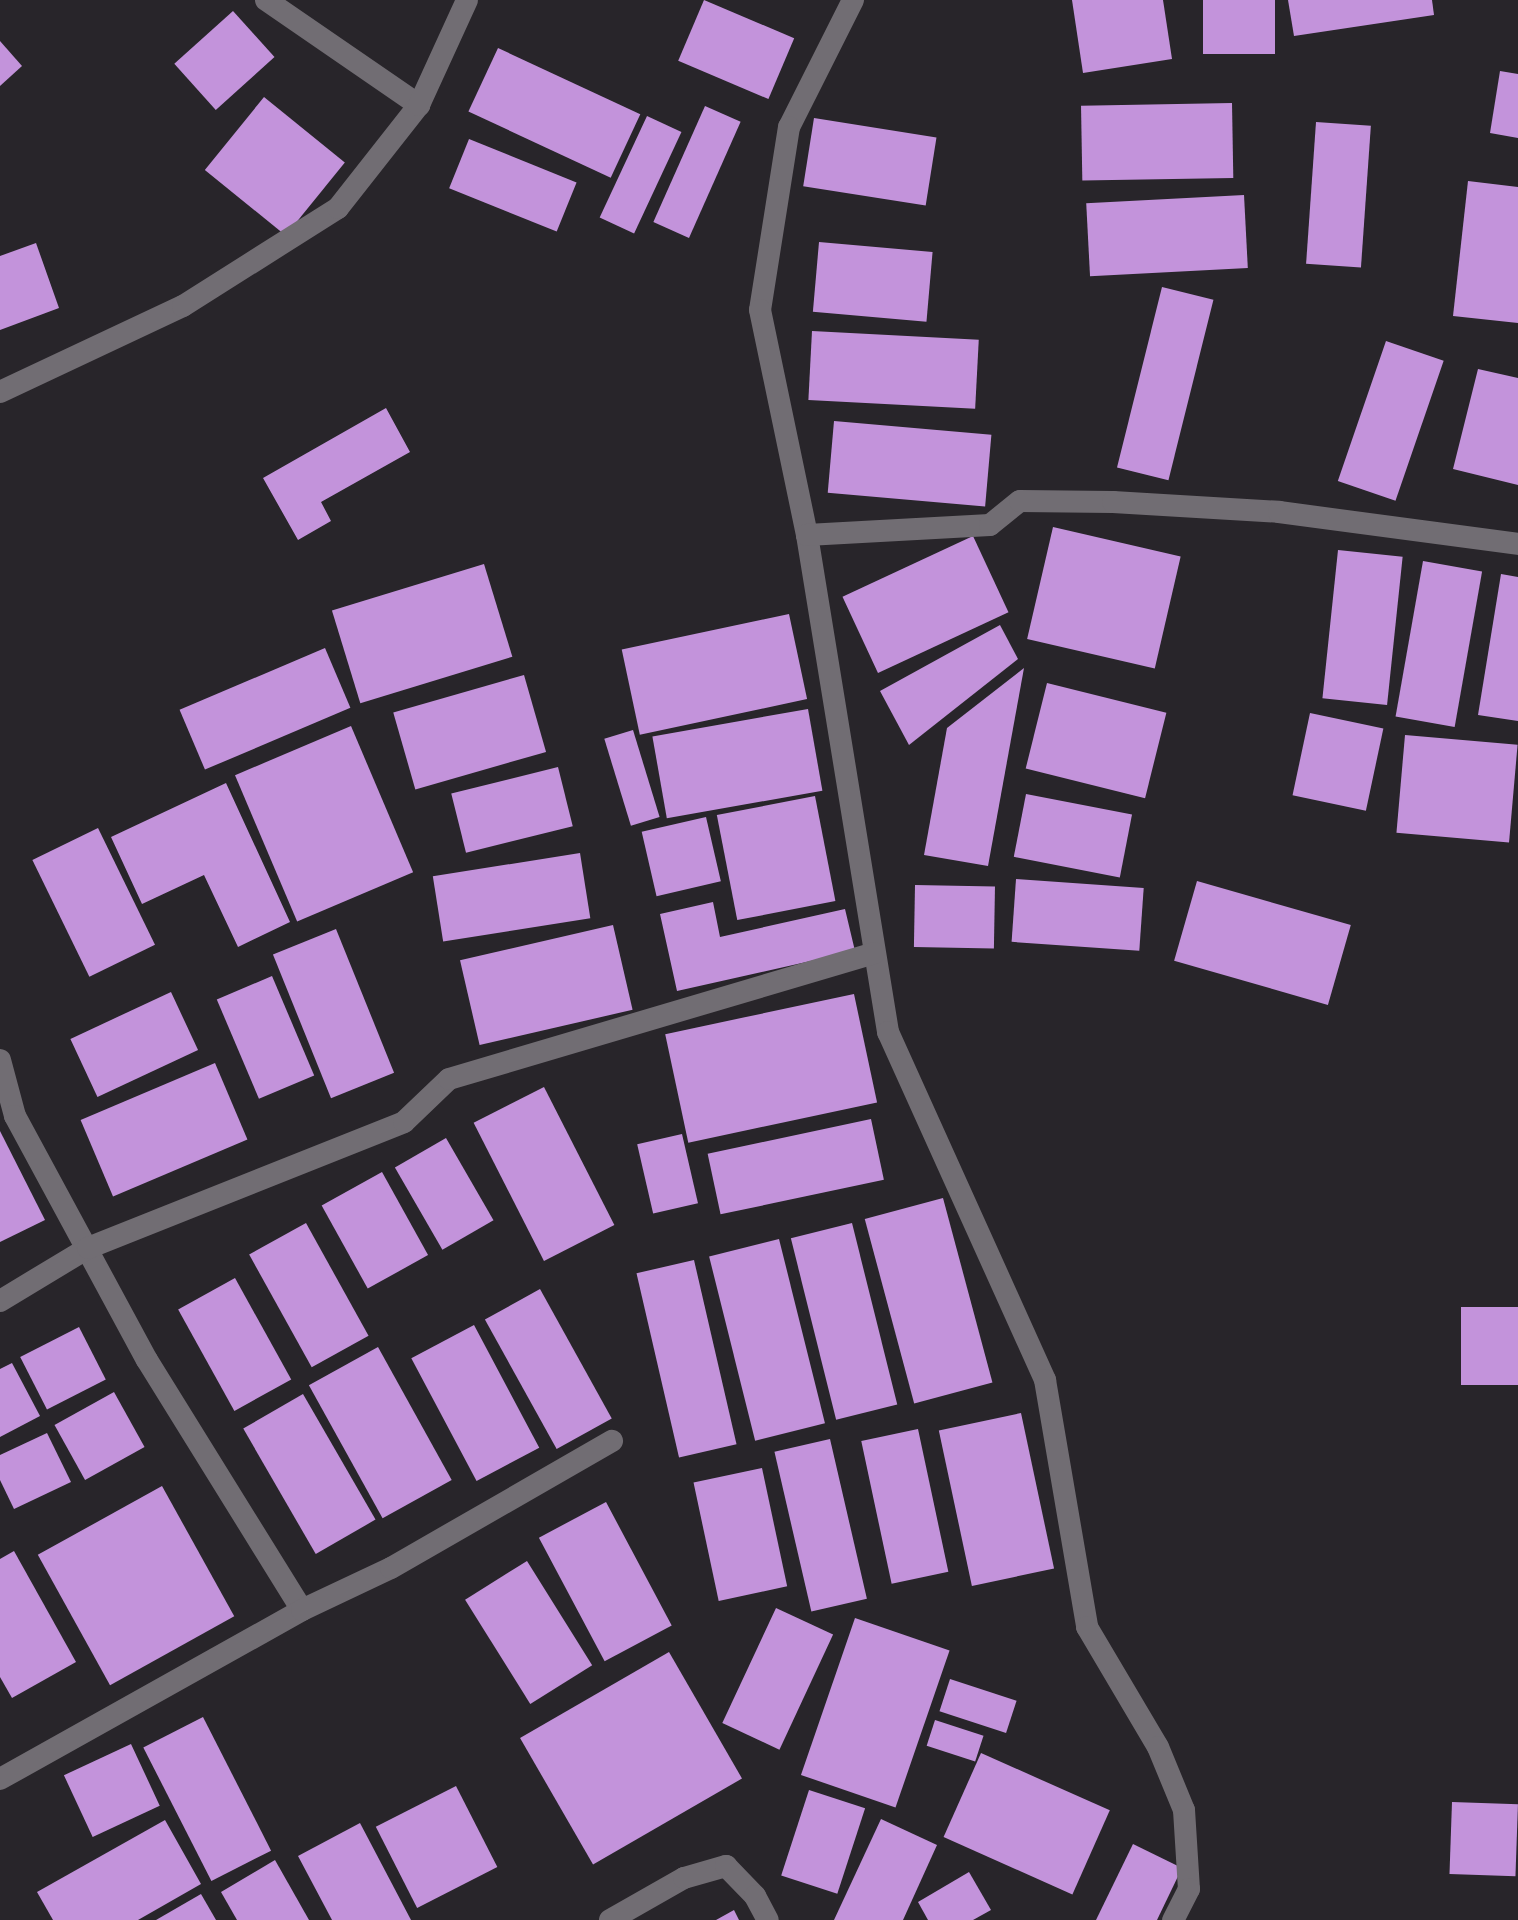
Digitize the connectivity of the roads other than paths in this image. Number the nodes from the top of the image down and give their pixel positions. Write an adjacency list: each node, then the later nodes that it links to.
1 (266, 0): 4 (street)
2 (467, 0): 4 (street)
3 (853, 0): 6 (street)
4 (419, 105): 5 (street)
5 (0, 392)
6 (807, 535): 7 (street); 8 (street)
7 (1518, 544)
8 (874, 953): 10 (street); 17 (street)
9 (0, 1060): 10 (street)
10 (88, 1248): 11 (street); 13 (street)
11 (0, 1301)
12 (612, 1441): 13 (street)
13 (302, 1610): 14 (street)
14 (0, 1779)
15 (610, 1920): 16 (street)
16 (768, 1920)
17 (1173, 1920)

